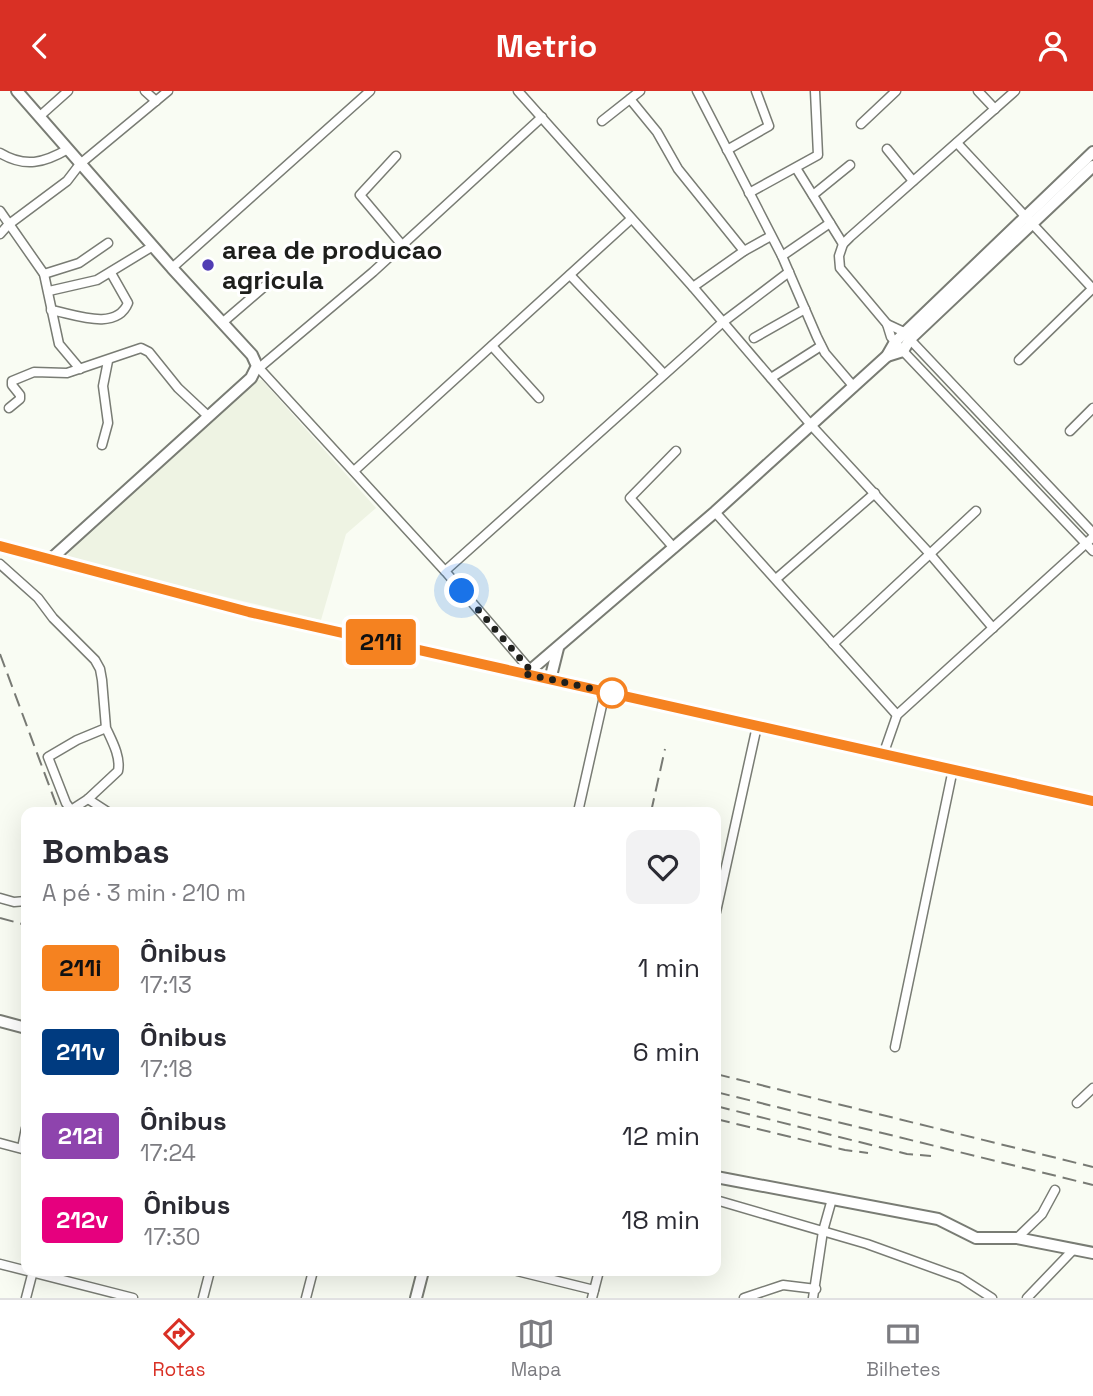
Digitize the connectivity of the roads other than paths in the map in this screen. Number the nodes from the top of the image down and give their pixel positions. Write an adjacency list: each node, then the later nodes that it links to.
1 (17, 91): 17 (street)
2 (68, 91): 17 (street)
3 (145, 91): 15 (street)
4 (168, 91): 15 (street)
5 (370, 91): 48 (street)
6 (518, 91): 18 (street)
7 (640, 91): 14 (street)
8 (697, 91): 24 (street)
9 (757, 91): 24 (street)
10 (815, 91): 31 (street)
11 (978, 91): 16 (street)
12 (1015, 91): 16 (street)
13 (892, 93): 20 (street)
14 (630, 99): 19 (street); 46 (street)
15 (156, 101): 28 (street)
16 (996, 109): 21 (street)
17 (40, 116): 22 (street)
18 (542, 117): 36 (street); 44 (street)
19 (602, 121)
20 (861, 124)
21 (957, 143): 32 (street); 37 (street)
22 (68, 149): 26 (street); 28 (street)
23 (887, 149): 32 (street)
24 (727, 151): 33 (street)
25 (1093, 152): 37 (street)
26 (0, 153)
27 (396, 156): 44 (street)
28 (80, 164): 39 (street); 45 (street)
29 (850, 165): 34 (street)
30 (1093, 166): 37 (street)
31 (796, 167): 33 (street); 34 (street)
32 (913, 181): 43 (street)
33 (749, 193): 41 (street)
34 (813, 195): 38 (street)
35 (0, 211): 39 (street)
36 (631, 219): 52 (street); 54 (street)
37 (1029, 220): 55 (street); 62 (street)
38 (830, 223): 43 (street); 47 (street)
39 (8, 225): 40 (street); 51 (street)
40 (0, 234)
41 (771, 236): 46 (street); 47 (street)
42 (108, 243): 51 (street)
43 (843, 244): 61 (street)
44 (402, 245): 72 (street)
45 (153, 246): 48 (street); 50 (street)
46 (744, 251): 54 (street)
47 (782, 256): 49 (street)
48 (172, 268): 60 (street)
49 (789, 272): 57 (street); 59 (street)
50 (111, 273): 56 (street); 58 (street)
51 (44, 274): 56 (street)
52 (570, 275): 65 (street); 75 (street)
53 (272, 280): 60 (street)
54 (694, 287): 59 (street)
55 (1093, 289): 69 (street)
56 (49, 291): 58 (street)
57 (805, 309): 63 (street); 66 (street)
58 (51, 310): 73 (street)
59 (723, 322): 75 (street); 76 (street)
60 (222, 323): 72 (street)
61 (887, 324): 62 (street); 64 (street)
62 (907, 336): 64 (street); 67 (street); 71 (street)
63 (754, 338)
64 (895, 342): 67 (street); 68 (street)
65 (492, 346): 78 (street); 88 (street)
66 (821, 346): 76 (street); 77 (street)
67 (903, 351): 68 (street); 74 (street)
68 (887, 356): 77 (street)
69 (1018, 360)
70 (107, 361): 73 (street); 81 (street); 86 (street)
71 (930, 361): 74 (street); 82 (street)
72 (258, 367): 81 (street); 88 (street)
73 (79, 369): 79 (street)
74 (920, 370): 84 (street)
75 (664, 374): 99 (street)
76 (771, 378): 83 (street)
77 (853, 387): 83 (street)
78 (539, 398)
79 (9, 408)
80 (1093, 408): 85 (street)
81 (208, 416): 97 (street)
82 (986, 419): 84 (street); 92 (street)
83 (811, 425): 89 (street); 91 (street)
84 (976, 428): 92 (street)
85 (1070, 431)
86 (102, 445)
87 (676, 451): 94 (street)
88 (354, 471): 99 (street)
89 (875, 493): 96 (street); 100 (street)
90 (976, 511): 96 (street)
91 (715, 512): 94 (street); 100 (street)
92 (1091, 538): 95 (street); 101 (street)
93 (0, 546): 97 (street)
94 (674, 548): 103 (street)
95 (1093, 551)
96 (930, 554): 101 (street); 102 (street)
97 (51, 559): 104 (street)
98 (0, 564): 109 (street)
99 (444, 571): 104 (street)
100 (776, 579): 102 (street)
101 (993, 628): 107 (street)
102 (833, 644): 107 (street)
103 (558, 648): 104 (street); 105 (street)
104 (529, 673): 105 (street)
105 (550, 680): 106 (street)
106 (605, 692): 108 (street); 117 (street)
107 (897, 715): 110 (street)
108 (757, 726): 110 (street); 118 (street)
109 (106, 728): 112 (street); 114 (street)
110 (883, 755): 111 (street)
111 (953, 769): 113 (street); 123 (street)
112 (88, 799): 115 (street); 116 (street)
113 (1093, 801)
114 (68, 807)
115 (77, 807)
116 (100, 807)
117 (579, 807)
118 (721, 889)
119 (0, 898): 120 (street)
120 (21, 901)
121 (0, 1021): 122 (street)
122 (21, 1027)
123 (895, 1047)
124 (1093, 1088): 125 (street)
125 (1077, 1103)
126 (0, 1143): 127 (street)
127 (21, 1148)
128 (721, 1178): 130 (street)
129 (1055, 1190): 133 (street)
130 (832, 1199): 132 (street); 133 (street)
131 (721, 1201): 132 (street)
132 (823, 1231): 146 (street); 147 (street)
133 (1017, 1238): 134 (street)
134 (1074, 1249): 135 (street); 154 (street)
135 (1093, 1253)
136 (0, 1264): 137 (street)
137 (21, 1268)
138 (32, 1276): 148 (street)
139 (52, 1276): 149 (street)
140 (209, 1276): 150 (street)
141 (312, 1276): 151 (street)
142 (422, 1276): 152 (street)
143 (534, 1276): 145 (street)
144 (597, 1276): 145 (street)
145 (593, 1294)
146 (814, 1294): 153 (street)
147 (987, 1296)
148 (26, 1298)
149 (133, 1298)
150 (203, 1298)
151 (306, 1298)
152 (416, 1298)
153 (744, 1298)
154 (1027, 1298)

